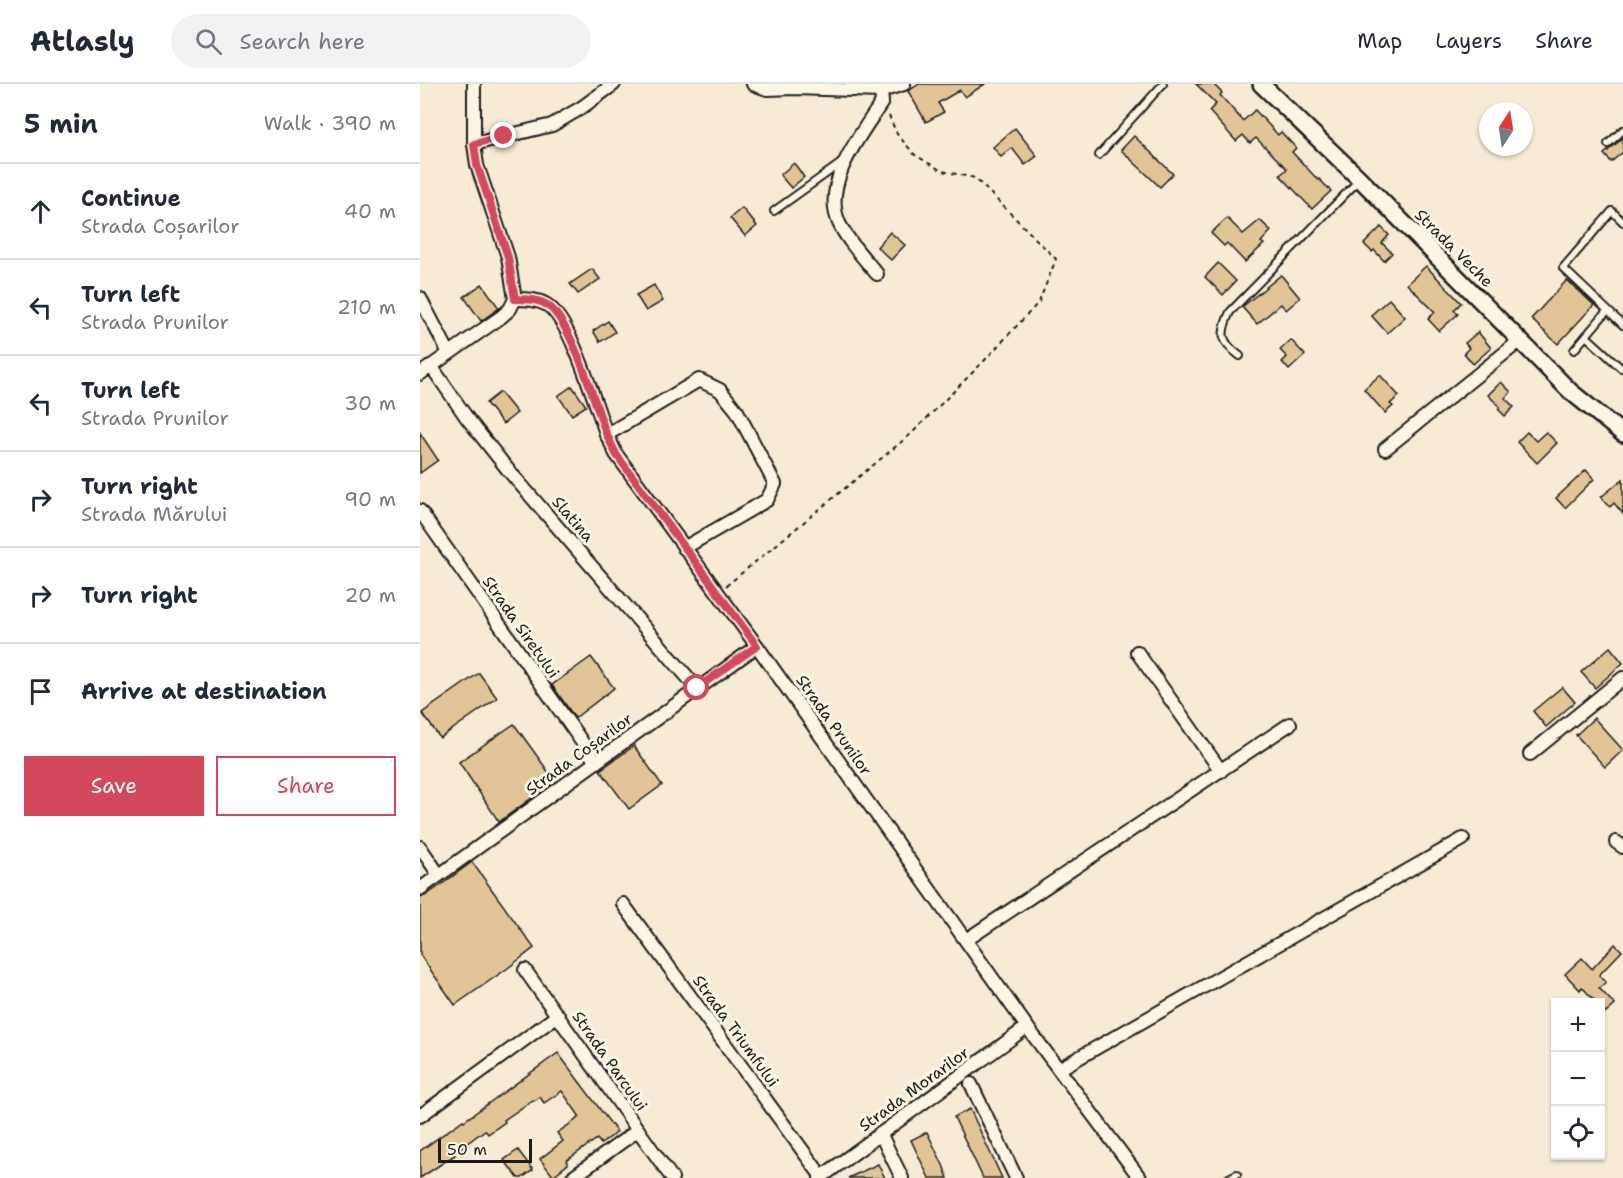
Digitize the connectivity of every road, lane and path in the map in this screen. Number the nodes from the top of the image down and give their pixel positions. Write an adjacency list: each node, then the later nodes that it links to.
1 (474, 84): 9 (street)
2 (614, 84): 9 (street)
3 (753, 84): 7 (street)
4 (903, 84): 7 (street)
5 (1163, 84): 11 (lane)
6 (1261, 84): 13 (street, Strada Veche)
7 (882, 96): 12 (street); 34 (path)
8 (1623, 130): 10 (lane)
9 (474, 144): 18 (street)
10 (1608, 144)
11 (1099, 155)
12 (844, 160): 14 (lane); 16 (street)
13 (1360, 179): 22 (street, Strada Veche); 25 (lane)
14 (774, 211)
15 (1623, 222): 19 (lane)
16 (877, 274)
17 (420, 298): 24 (street)
18 (515, 299): 24 (street); 30 (street, Strada Prunilor)
19 (1607, 311): 20 (lane); 21 (lane)
20 (1623, 325)
21 (1586, 336): 23 (lane); 27 (lane)
22 (1520, 340): 29 (street, Strada Veche); 31 (street)
23 (1574, 350)
24 (449, 353): 26 (street)
25 (1240, 356)
26 (431, 366): 28 (street); 38 (street, Slatina)
27 (1622, 368)
28 (420, 374)
29 (1623, 434)
30 (606, 435): 33 (street, Strada Prunilor); 33 (street)
31 (1385, 449)
32 (420, 511): 41 (street, Strada Siretului)
33 (684, 548): 34 (street, Strada Prunilor)
34 (717, 593): 35 (street, Strada Prunilor)
35 (757, 646): 38 (street, Strada Coșarilor); 48 (street, Strada Prunilor)
36 (1137, 652): 42 (street)
37 (1623, 678): 40 (street)
38 (697, 688): 41 (street, Strada Coșarilor)
39 (1290, 724): 42 (street)
40 (1530, 754)
41 (596, 762): 45 (street, Strada Coșarilor)
42 (1221, 771): 48 (street)
43 (1463, 839): 52 (street)
44 (420, 847): 45 (street)
45 (439, 875): 46 (street, Strada Coșarilor)
46 (420, 889)
47 (623, 904): 58 (street, Strada Triumfului)
48 (966, 940): 51 (street, Strada Prunilor)
49 (525, 970): 50 (street)
50 (558, 1015): 54 (street, Strada Parcului); 55 (street, Strada Parcului)
51 (1027, 1027): 52 (street, Strada Prunilor); 56 (street, Strada Morarilor)
52 (1059, 1070): 63 (street, Strada Prunilor)
53 (971, 1084): 62 (street)
54 (420, 1116)
55 (638, 1130): 59 (street); 60 (street, Strada Parcului)
56 (880, 1133): 58 (street, Strada Morarilor); 61 (street)
57 (1237, 1174): 64 (lane)
58 (821, 1177)
59 (572, 1178)
60 (672, 1178)
61 (902, 1178)
62 (1016, 1178)
63 (1140, 1178)
64 (1229, 1178)

